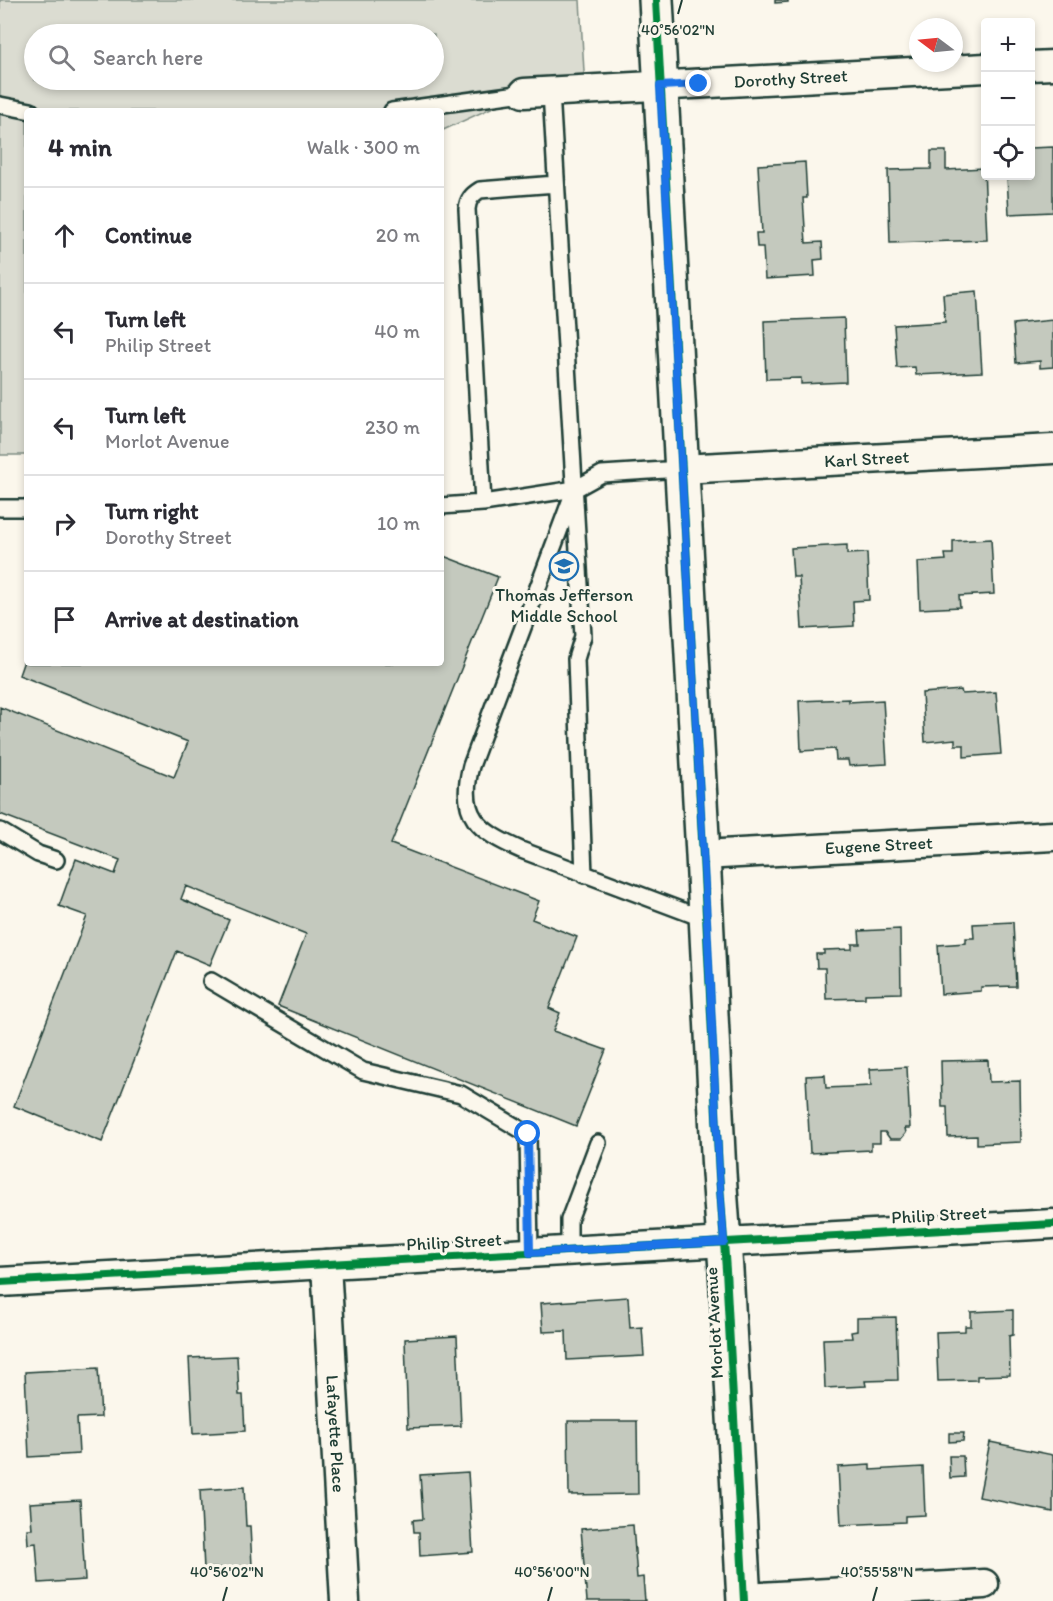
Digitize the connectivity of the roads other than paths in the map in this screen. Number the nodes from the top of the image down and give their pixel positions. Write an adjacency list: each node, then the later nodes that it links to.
1 (656, 0): 5 (street, Morlot Avenue)
2 (1053, 64): 3 (street)
3 (1035, 66)
4 (981, 68): 5 (street, Dorothy Street)
5 (660, 86): 6 (street, Dorothy Street); 12 (street, Morlot Avenue)
6 (537, 92): 8 (lane); 10 (lane)
7 (0, 105): 9 (lane)
8 (415, 108)
9 (24, 110)
10 (556, 183): 13 (lane); 14 (lane)
11 (1053, 449): 12 (street, Karl Street)
12 (681, 470): 13 (lane); 20 (street, Morlot Avenue)
13 (575, 489): 14 (lane); 22 (lane); 22 (lane)
14 (483, 503): 15 (lane)
15 (444, 506)
16 (0, 508): 17 (lane)
17 (24, 508)
18 (0, 831): 21 (lane)
19 (1053, 836): 20 (street, Eugene Street)
20 (703, 855): 23 (street, Morlot Avenue)
21 (56, 860)
22 (585, 875): 23 (lane)
23 (707, 921): 27 (street, Morlot Avenue)
24 (211, 981): 29 (lane)
25 (598, 1143): 28 (lane)
26 (1053, 1224): 27 (street, Philip Street)
27 (724, 1242): 28 (street, Philip Street); 33 (street, Morlot Avenue)
28 (569, 1251): 29 (street, Philip Street)
29 (530, 1253): 30 (street, Philip Street)
30 (326, 1264): 31 (street, Philip Street); 34 (street, Lafayette Place)
31 (0, 1282)
32 (984, 1584): 33 (street)
33 (744, 1600)
34 (345, 1601)

